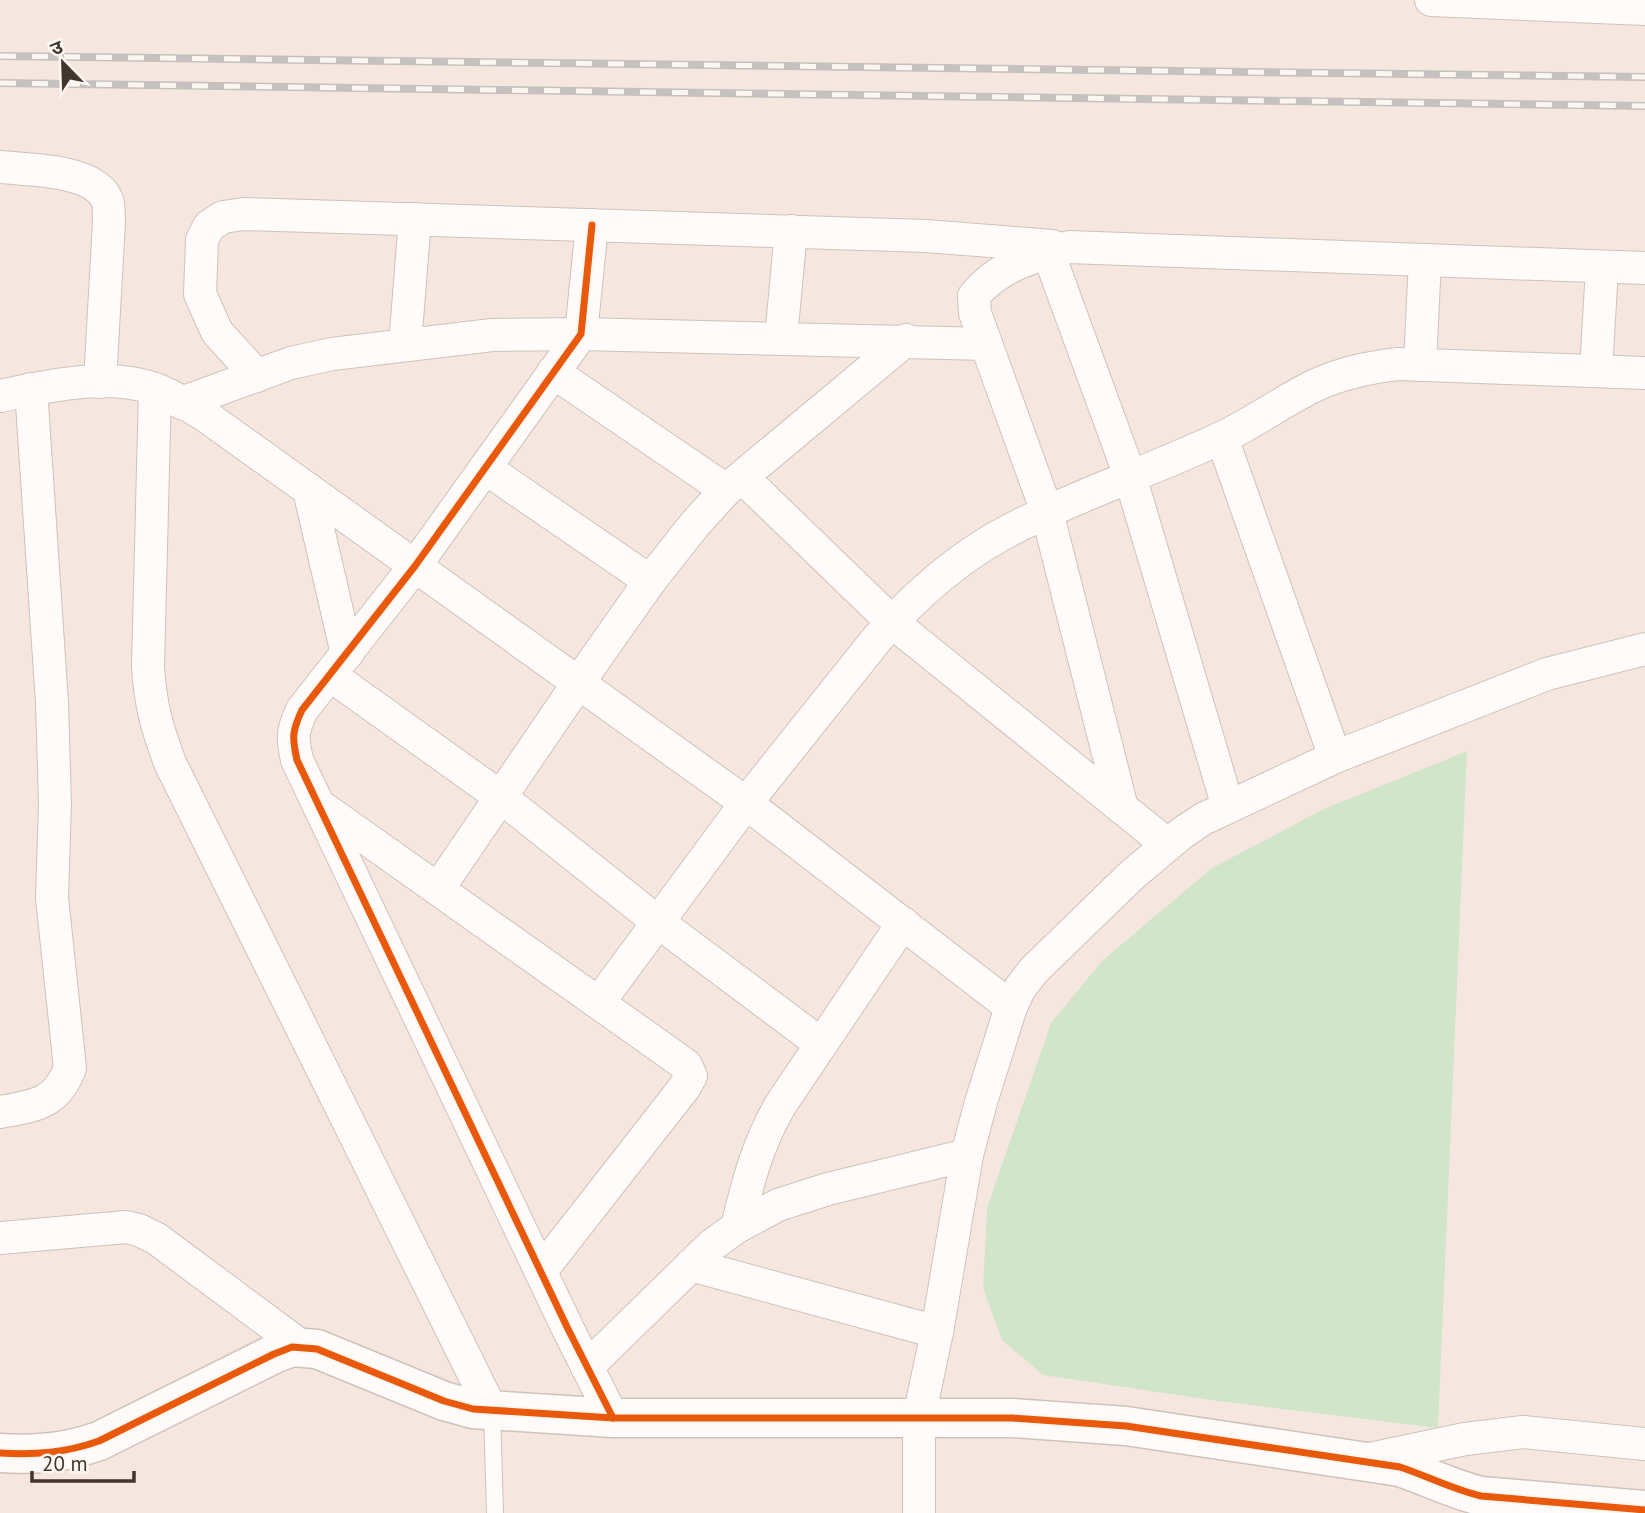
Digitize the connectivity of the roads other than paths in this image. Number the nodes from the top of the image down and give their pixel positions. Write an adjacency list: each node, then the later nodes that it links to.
1 (1431, 0): 2 (street)
2 (1645, 9)
3 (0, 167): 21 (street)
4 (415, 219): 5 (street); 15 (street); 20 (street)
5 (592, 225): 6 (street); 11 (street)
6 (791, 231): 7 (street); 12 (street)
7 (1058, 250): 8 (street); 14 (street); 27 (street)
8 (1425, 260): 9 (street); 16 (street)
9 (1602, 268): 10 (street); 17 (street)
10 (1645, 268)
11 (581, 334): 12 (street); 15 (street); 18 (street)
12 (781, 338): 13 (street)
13 (906, 341): 14 (street); 28 (street)
14 (986, 344): 30 (street)
15 (405, 345): 20 (street)
16 (1420, 365): 17 (street); 25 (street)
17 (1596, 371): 19 (street)
18 (554, 373): 26 (street); 28 (street)
19 (1645, 373)
20 (257, 376): 24 (street)
21 (100, 382): 22 (street); 24 (street)
22 (31, 389): 23 (street); 50 (street)
23 (0, 396)
24 (168, 396): 29 (street); 59 (street)
25 (1222, 438): 27 (street); 37 (street)
26 (485, 468): 31 (street); 32 (street)
27 (1130, 476): 30 (street); 41 (street)
28 (734, 483): 32 (street); 33 (street)
29 (309, 490): 31 (street); 35 (street)
30 (1047, 512): 33 (street); 42 (street)
31 (415, 566): 35 (street); 36 (street)
32 (650, 581): 36 (street)
33 (892, 622): 39 (street); 42 (street)
34 (1645, 649): 37 (street)
35 (339, 664): 38 (street); 40 (street)
36 (579, 682): 38 (street); 39 (street)
37 (1335, 757): 41 (street)
38 (502, 797): 44 (street); 45 (street)
39 (746, 803): 45 (street); 46 (street)
40 (317, 804): 44 (street); 55 (street)
41 (1228, 807): 43 (street)
42 (1122, 808): 43 (street)
43 (1168, 845): 48 (street)
44 (439, 889): 47 (street)
45 (658, 922): 47 (street); 49 (street)
46 (903, 923): 48 (street); 49 (street)
47 (599, 1002): 55 (street)
48 (1012, 1007): 51 (street)
49 (821, 1044): 52 (street)
50 (0, 1112)
51 (967, 1155): 52 (street); 56 (street)
52 (737, 1227): 54 (street)
53 (0, 1238): 57 (street)
54 (691, 1265): 56 (street); 58 (street)
55 (541, 1271): 58 (street)
56 (937, 1332): 60 (street)
57 (305, 1349): 59 (street); 63 (street)
58 (587, 1367): 61 (street)
59 (492, 1411): 61 (street); 69 (lane)
60 (919, 1417): 61 (street); 64 (street); 70 (street)
61 (613, 1418)
62 (1645, 1444): 64 (street)
63 (0, 1452)
64 (1358, 1461): 65 (street)
65 (1436, 1479): 66 (street); 67 (street)
66 (1645, 1487)
67 (1537, 1507): 68 (street)
68 (1645, 1510)
69 (495, 1513)
70 (919, 1513)

